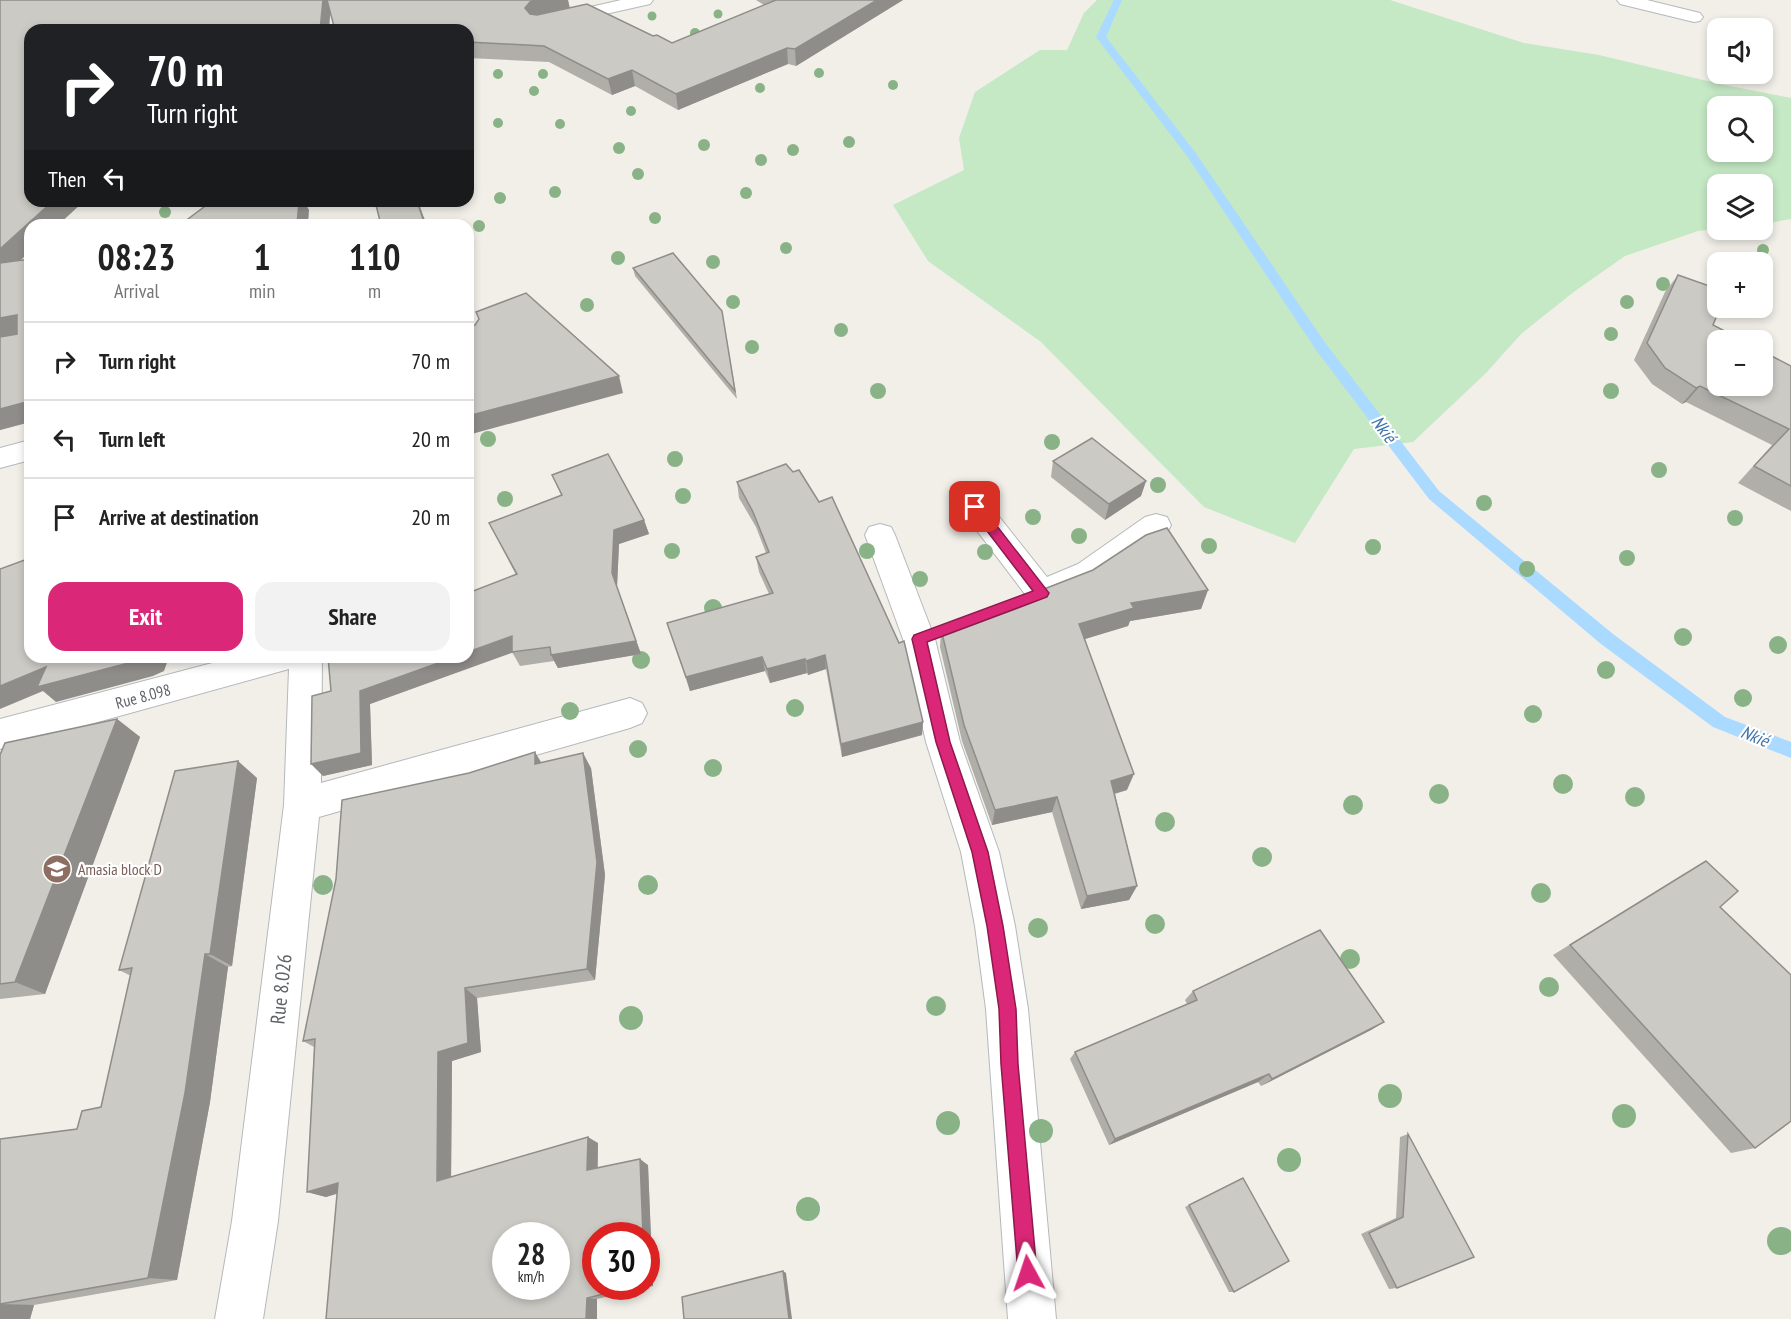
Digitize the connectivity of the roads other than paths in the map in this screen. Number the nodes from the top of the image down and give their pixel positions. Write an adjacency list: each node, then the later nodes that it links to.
1 (644, 0): 4 (street)
2 (1626, 0): 3 (street)
3 (1694, 16)
4 (541, 24)
5 (24, 452): 6 (street)
6 (0, 458)
7 (975, 507): 8 (street)
8 (1155, 525)
9 (880, 535): 16 (street)
10 (264, 663): 13 (street, Rue 8.098)
11 (306, 663): 14 (street, Rue 8.026)
12 (630, 713): 14 (street)
13 (0, 734)
14 (302, 805): 15 (street, Rue 8.026)
15 (239, 1319)
16 (1032, 1319)

